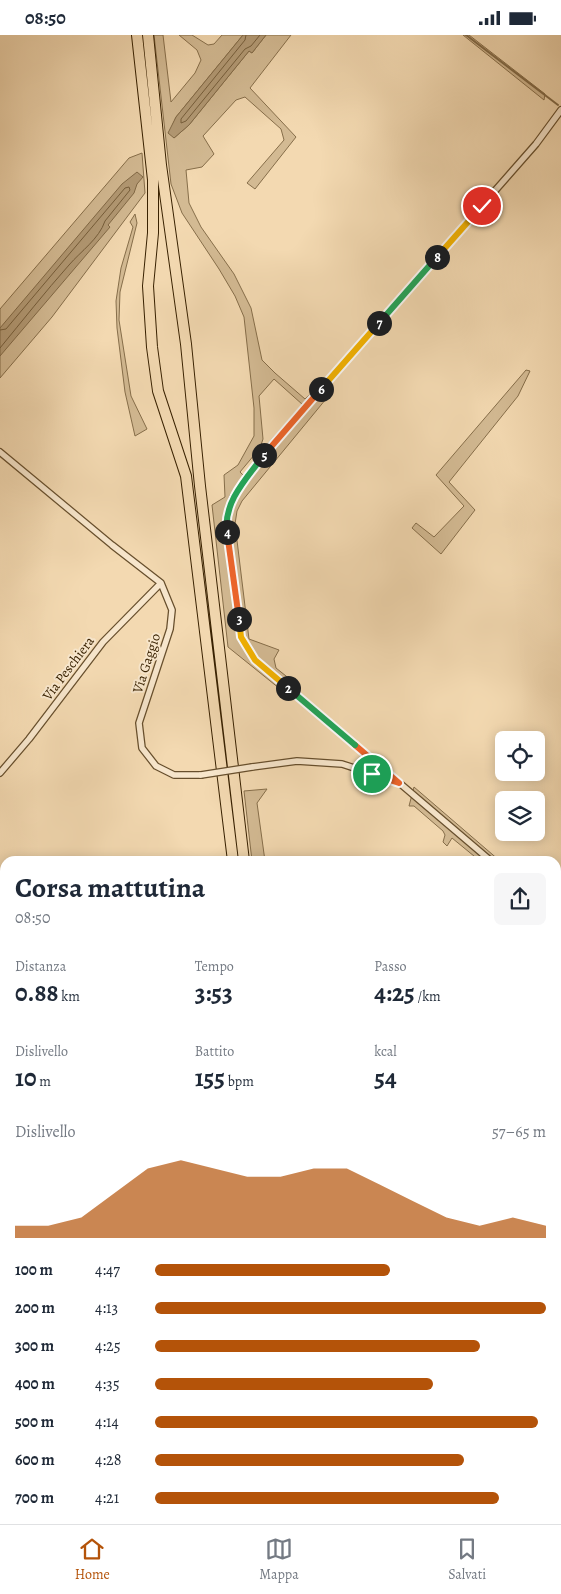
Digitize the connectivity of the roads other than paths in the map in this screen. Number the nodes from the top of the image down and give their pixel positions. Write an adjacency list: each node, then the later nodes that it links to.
1 (136, 35): 8 (highway)
2 (148, 35): 9 (highway)
3 (561, 109): 7 (street)
4 (0, 452): 5 (street)
5 (161, 583): 6 (street, Via Peschiera); 7 (street, Via Gaggio, bridge)
6 (0, 773)
7 (399, 783): 10 (street)
8 (232, 856)
9 (243, 856)
10 (485, 856)

